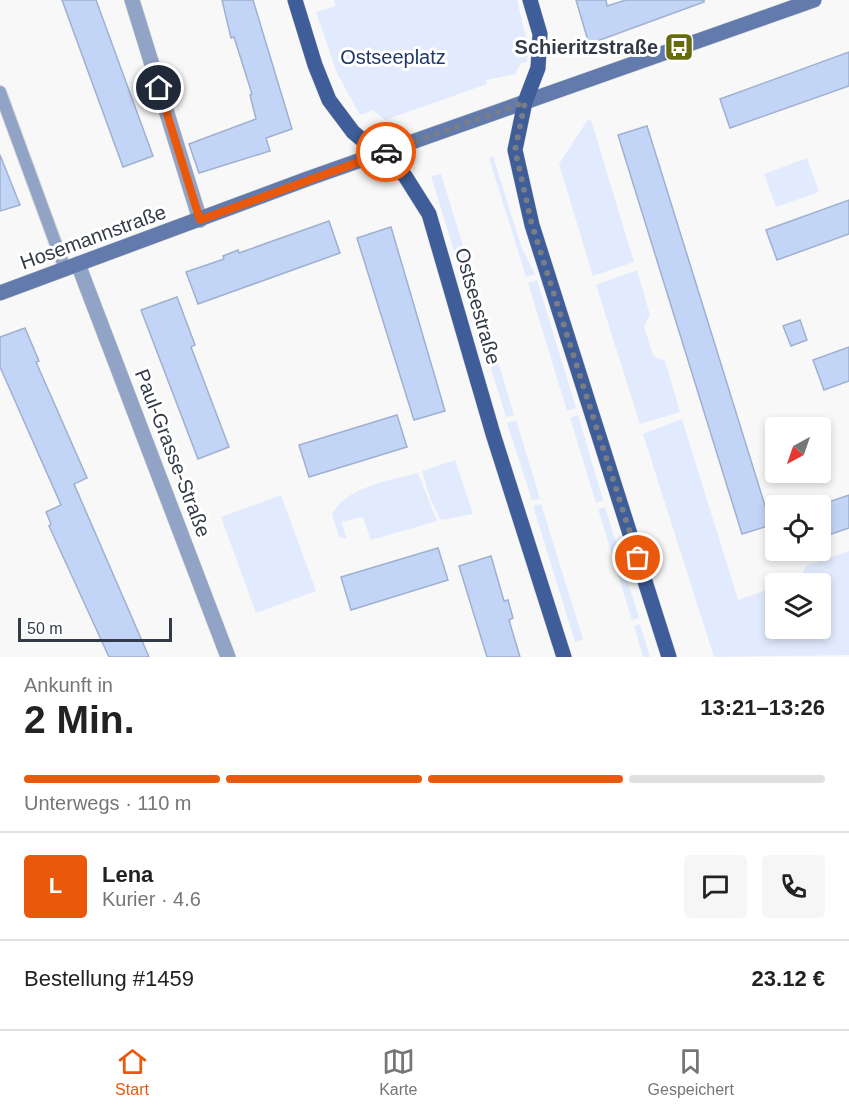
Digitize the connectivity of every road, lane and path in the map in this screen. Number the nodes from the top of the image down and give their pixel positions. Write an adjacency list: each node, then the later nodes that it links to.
1 (132, 0): 8 (street)
2 (295, 0): 7 (main road, Ostseestraße)
3 (530, 0): 6 (main road)
4 (814, 0): 6 (street, Hosemannstraße)
5 (0, 92): 9 (lane)
6 (525, 102): 7 (street, Hosemannstraße); 13 (main road)
7 (377, 155): 8 (street, Hosemannstraße); 12 (main road, Ostseestraße)
8 (200, 220): 9 (street, Hosemannstraße)
9 (72, 267): 10 (street, Hosemannstraße); 11 (street, Paul-Grasse-Straße)
10 (0, 293)
11 (228, 657)
12 (564, 657)
13 (669, 657)

